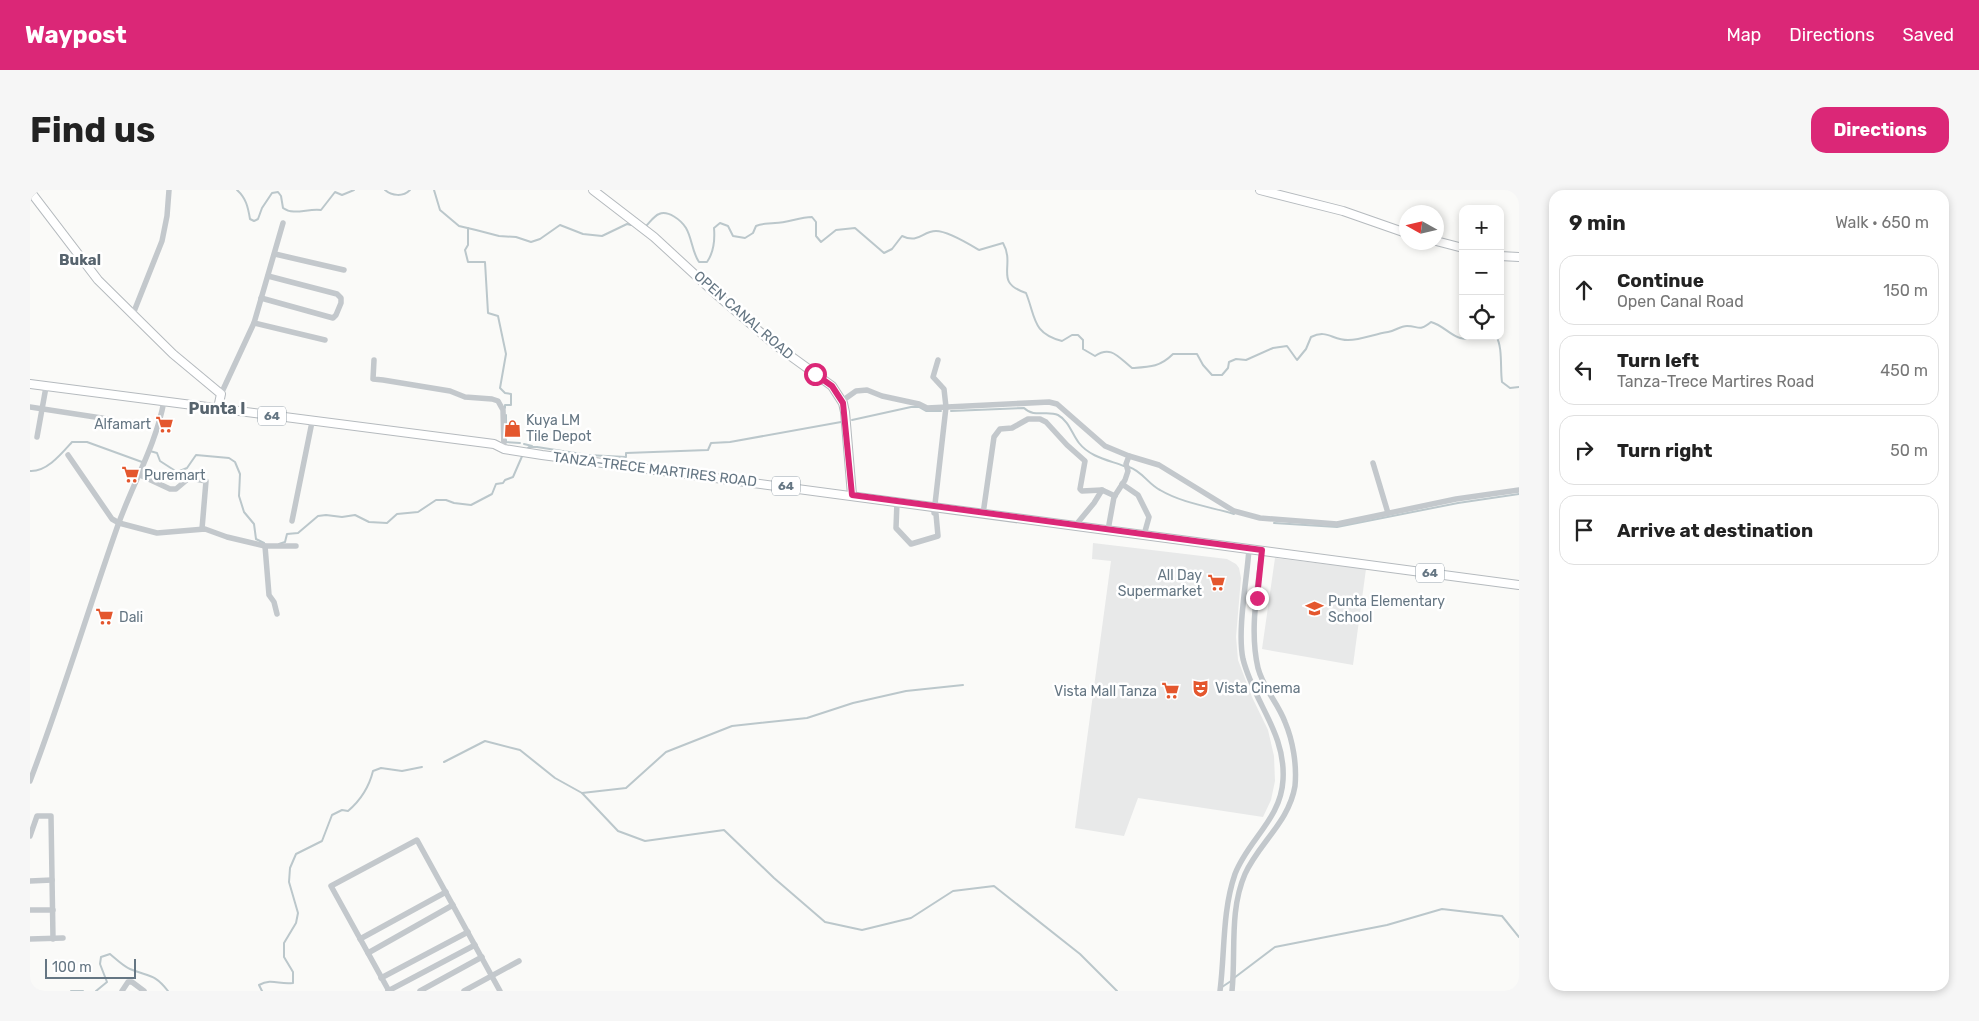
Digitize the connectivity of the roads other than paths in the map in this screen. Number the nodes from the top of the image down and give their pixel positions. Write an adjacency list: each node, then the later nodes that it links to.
1 (169, 190): 15 (street)
2 (593, 190): 24 (main road, OPEN CANAL ROAD)
3 (1260, 190): 6 (main road)
4 (30, 192): 15 (main road)
5 (283, 223): 9 (street)
6 (1399, 231)
7 (1444, 243): 8 (main road)
8 (1459, 247)
9 (274, 254): 12 (street); 13 (street)
10 (1504, 256): 11 (main road)
11 (1519, 257)
12 (344, 270)
13 (268, 276): 14 (street); 14 (street)
14 (261, 298): 16 (street)
15 (133, 314): 22 (main road)
16 (254, 322): 17 (street); 22 (street)
17 (325, 340)
18 (374, 360): 32 (street)
19 (938, 360): 26 (street)
20 (30, 384): 21 (main road, TANZA-TRECE MARTIRES ROAD / 64)
21 (46, 387): 23 (main road, TANZA-TRECE MARTIRES ROAD / 64); 28 (street)
22 (221, 394): 27 (main road)
23 (164, 401): 27 (main road, TANZA-TRECE MARTIRES ROAD / 64); 36 (street)
24 (842, 401): 26 (street); 40 (main road, OPEN CANAL ROAD)
25 (30, 407): 28 (street)
26 (946, 407): 34 (street); 43 (street)
27 (218, 408): 30 (main road, TANZA-TRECE MARTIRES ROAD / 64)
28 (43, 409): 29 (street); 31 (street)
29 (108, 419)
30 (312, 422): 32 (main road, TANZA-TRECE MARTIRES ROAD / 64); 46 (street)
31 (37, 437)
32 (504, 449): 40 (main road, TANZA-TRECE MARTIRES ROAD / 64)
33 (68, 455): 47 (street)
34 (1129, 456): 37 (street); 44 (street)
35 (1373, 463): 44 (street)
36 (140, 474): 47 (street); 49 (street)
37 (1122, 484): 41 (street); 51 (street)
38 (1102, 490): 41 (street); 45 (street); 48 (street)
39 (1519, 490): 44 (street)
40 (852, 495): 42 (main road, TANZA-TRECE MARTIRES ROAD / 64)
41 (1115, 496): 50 (street)
42 (897, 502): 43 (main road, TANZA-TRECE MARTIRES ROAD / 64); 43 (street)
43 (934, 507): 45 (main road, TANZA-TRECE MARTIRES ROAD / 64)
44 (1388, 513)
45 (983, 514): 48 (main road, TANZA-TRECE MARTIRES ROAD / 64)
46 (292, 521)
47 (119, 523): 49 (street); 58 (street)
48 (1075, 526): 50 (main road, TANZA-TRECE MARTIRES ROAD / 64)
49 (202, 529): 52 (street)
50 (1108, 530): 51 (main road, TANZA-TRECE MARTIRES ROAD / 64)
51 (1144, 535): 54 (main road, TANZA-TRECE MARTIRES ROAD / 64)
52 (265, 546): 53 (street); 57 (street)
53 (296, 546)
54 (1249, 549): 55 (main road, TANZA-TRECE MARTIRES ROAD / 64); 59 (street)
55 (1262, 550): 56 (main road, TANZA-TRECE MARTIRES ROAD / 64); 61 (street)
56 (1519, 585)
57 (277, 614)
58 (30, 781)
59 (1262, 832): 61 (street); 85 (street)
60 (30, 836): 62 (street)
61 (1269, 838): 86 (street)
62 (52, 880): 63 (street); 67 (street)
63 (30, 881)
64 (446, 892): 65 (street); 72 (street); 72 (street)
65 (453, 905): 68 (street); 74 (street)
66 (30, 910): 67 (street)
67 (53, 910): 69 (street)
68 (468, 932): 73 (street); 78 (street)
69 (53, 938): 70 (street); 71 (street)
70 (64, 938)
71 (30, 939)
72 (360, 939): 74 (street)
73 (475, 945): 75 (street); 81 (street)
74 (368, 953): 78 (street)
75 (482, 957): 77 (street); 82 (street)
76 (519, 961): 77 (street)
77 (492, 976): 83 (street); 84 (street)
78 (381, 978): 81 (street)
79 (122, 991): 80 (street)
80 (144, 991)
81 (388, 991)
82 (420, 991)
83 (464, 991)
84 (500, 991)
85 (1220, 991)
86 (1232, 991)

